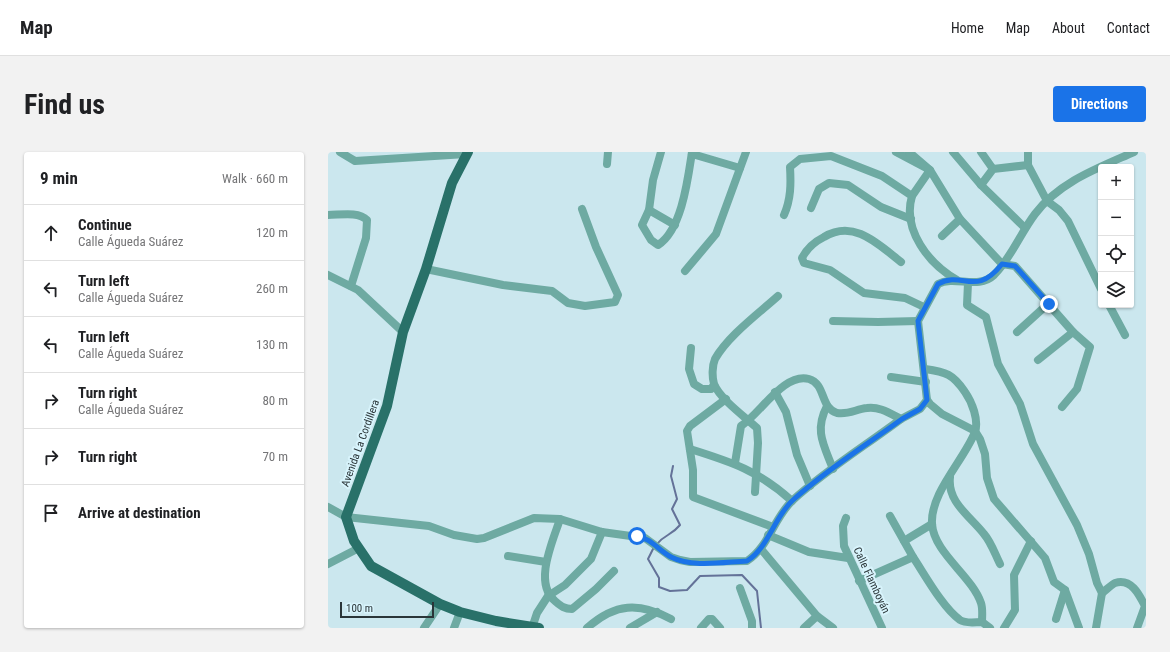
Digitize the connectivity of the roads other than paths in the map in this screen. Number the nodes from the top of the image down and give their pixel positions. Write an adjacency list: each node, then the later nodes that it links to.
1 (340, 152): 13 (street)
2 (608, 152): 14 (street)
3 (661, 152): 24 (street)
4 (746, 152): 16 (street)
5 (896, 152): 18 (street)
6 (909, 152): 18 (street)
7 (953, 152): 19 (street)
8 (981, 152): 17 (street)
9 (1028, 152): 15 (street)
10 (1134, 152): 21 (street)
11 (467, 153): 13 (street); 34 (main road, Avenida La Cordillera)
12 (692, 153): 16 (street); 29 (street)
13 (385, 155)
14 (607, 164)
15 (1028, 165): 17 (street); 21 (street)
16 (740, 168): 35 (street)
17 (994, 169): 19 (street)
18 (930, 170): 20 (street); 28 (street)
19 (981, 185): 30 (street)
20 (912, 196): 26 (street); 27 (street)
21 (1047, 201): 30 (street); 38 (street)
22 (811, 208): 27 (street)
23 (582, 209): 34 (street)
24 (649, 210): 29 (street); 29 (street)
25 (328, 215): 39 (street)
26 (784, 215)
27 (911, 219): 37 (street)
28 (960, 219): 31 (street); 33 (street)
29 (675, 225)
30 (1025, 228): 33 (street)
31 (942, 236)
32 (901, 262): 42 (street)
33 (1002, 264): 37 (street); 41 (street)
34 (426, 269): 46 (main road, Avenida La Cordillera)
35 (685, 271)
36 (328, 275): 39 (street)
37 (964, 282): 42 (street); 95 (street)
38 (1098, 283)
39 (350, 286): 46 (street)
40 (778, 296): 55 (street)
41 (1049, 304): 47 (street); 48 (street)
42 (924, 307): 45 (street)
43 (1112, 308): 49 (street)
44 (833, 321): 45 (street)
45 (918, 321): 52 (street)
46 (403, 332): 74 (main road, Avenida La Cordillera)
47 (1017, 332)
48 (1073, 332): 51 (street); 60 (street)
49 (1125, 335)
50 (691, 348): 55 (street)
51 (1038, 360)
52 (925, 369): 54 (street); 63 (street)
53 (891, 377): 54 (street)
54 (926, 382): 58 (street)
55 (714, 385): 57 (street)
56 (775, 392): 59 (street); 62 (street); 69 (street)
57 (726, 399): 62 (street); 64 (street)
58 (927, 400): 61 (street); 63 (street)
59 (827, 406): 61 (street); 66 (street)
60 (1062, 407)
61 (902, 419): 66 (street)
62 (749, 421): 65 (street); 67 (street)
63 (975, 431): 68 (street); 82 (street)
64 (690, 449): 65 (street); 78 (street)
65 (735, 463): 67 (street)
66 (833, 469): 69 (street)
67 (755, 474): 70 (street); 71 (street)
68 (951, 476): 77 (street); 90 (street)
69 (810, 486): 71 (street)
70 (755, 492)
71 (792, 501): 78 (street)
72 (328, 507): 74 (street)
73 (890, 516): 81 (street)
74 (346, 517): 76 (street); 83 (main road)
75 (846, 518): 87 (street, Calle Flamboyán)
76 (560, 519): 79 (street); 88 (street)
77 (932, 524): 81 (street); 103 (street)
78 (773, 527): 80 (street)
79 (602, 532): 84 (street); 96 (street)
80 (768, 535): 84 (street); 87 (street)
81 (904, 541): 86 (street)
82 (1031, 541): 94 (street); 116 (street)
83 (359, 548): 89 (street); 97 (main road)
84 (761, 548): 100 (street)
85 (508, 556): 88 (street)
86 (913, 557): 92 (street); 103 (street)
87 (848, 558): 92 (street, Calle Flamboyán)
88 (546, 562): 96 (street)
89 (328, 564)
90 (1000, 564)
91 (614, 571): 96 (street)
92 (859, 581): 114 (street, Calle Flamboyán)
93 (740, 588): 111 (street)
94 (1065, 590): 102 (street); 117 (street)
95 (1102, 592): 118 (street); 119 (street)
96 (548, 596): 104 (street)
97 (440, 604): 98 (main road); 105 (street)
98 (460, 612): 104 (main road); 106 (street)
99 (657, 612): 101 (street); 107 (street); 108 (street)
100 (817, 616): 112 (street); 113 (street)
101 (671, 619)
102 (1056, 619)
103 (982, 622): 115 (street)
104 (535, 627)
105 (424, 628)
106 (454, 628)
107 (587, 628)
108 (630, 628)
109 (701, 628): 110 (street)
110 (720, 628)
111 (752, 628)
112 (804, 628)
113 (833, 628)
114 (882, 628)
115 (990, 628)
116 (1004, 628)
117 (1079, 628)
118 (1096, 628)
119 (1137, 628)

